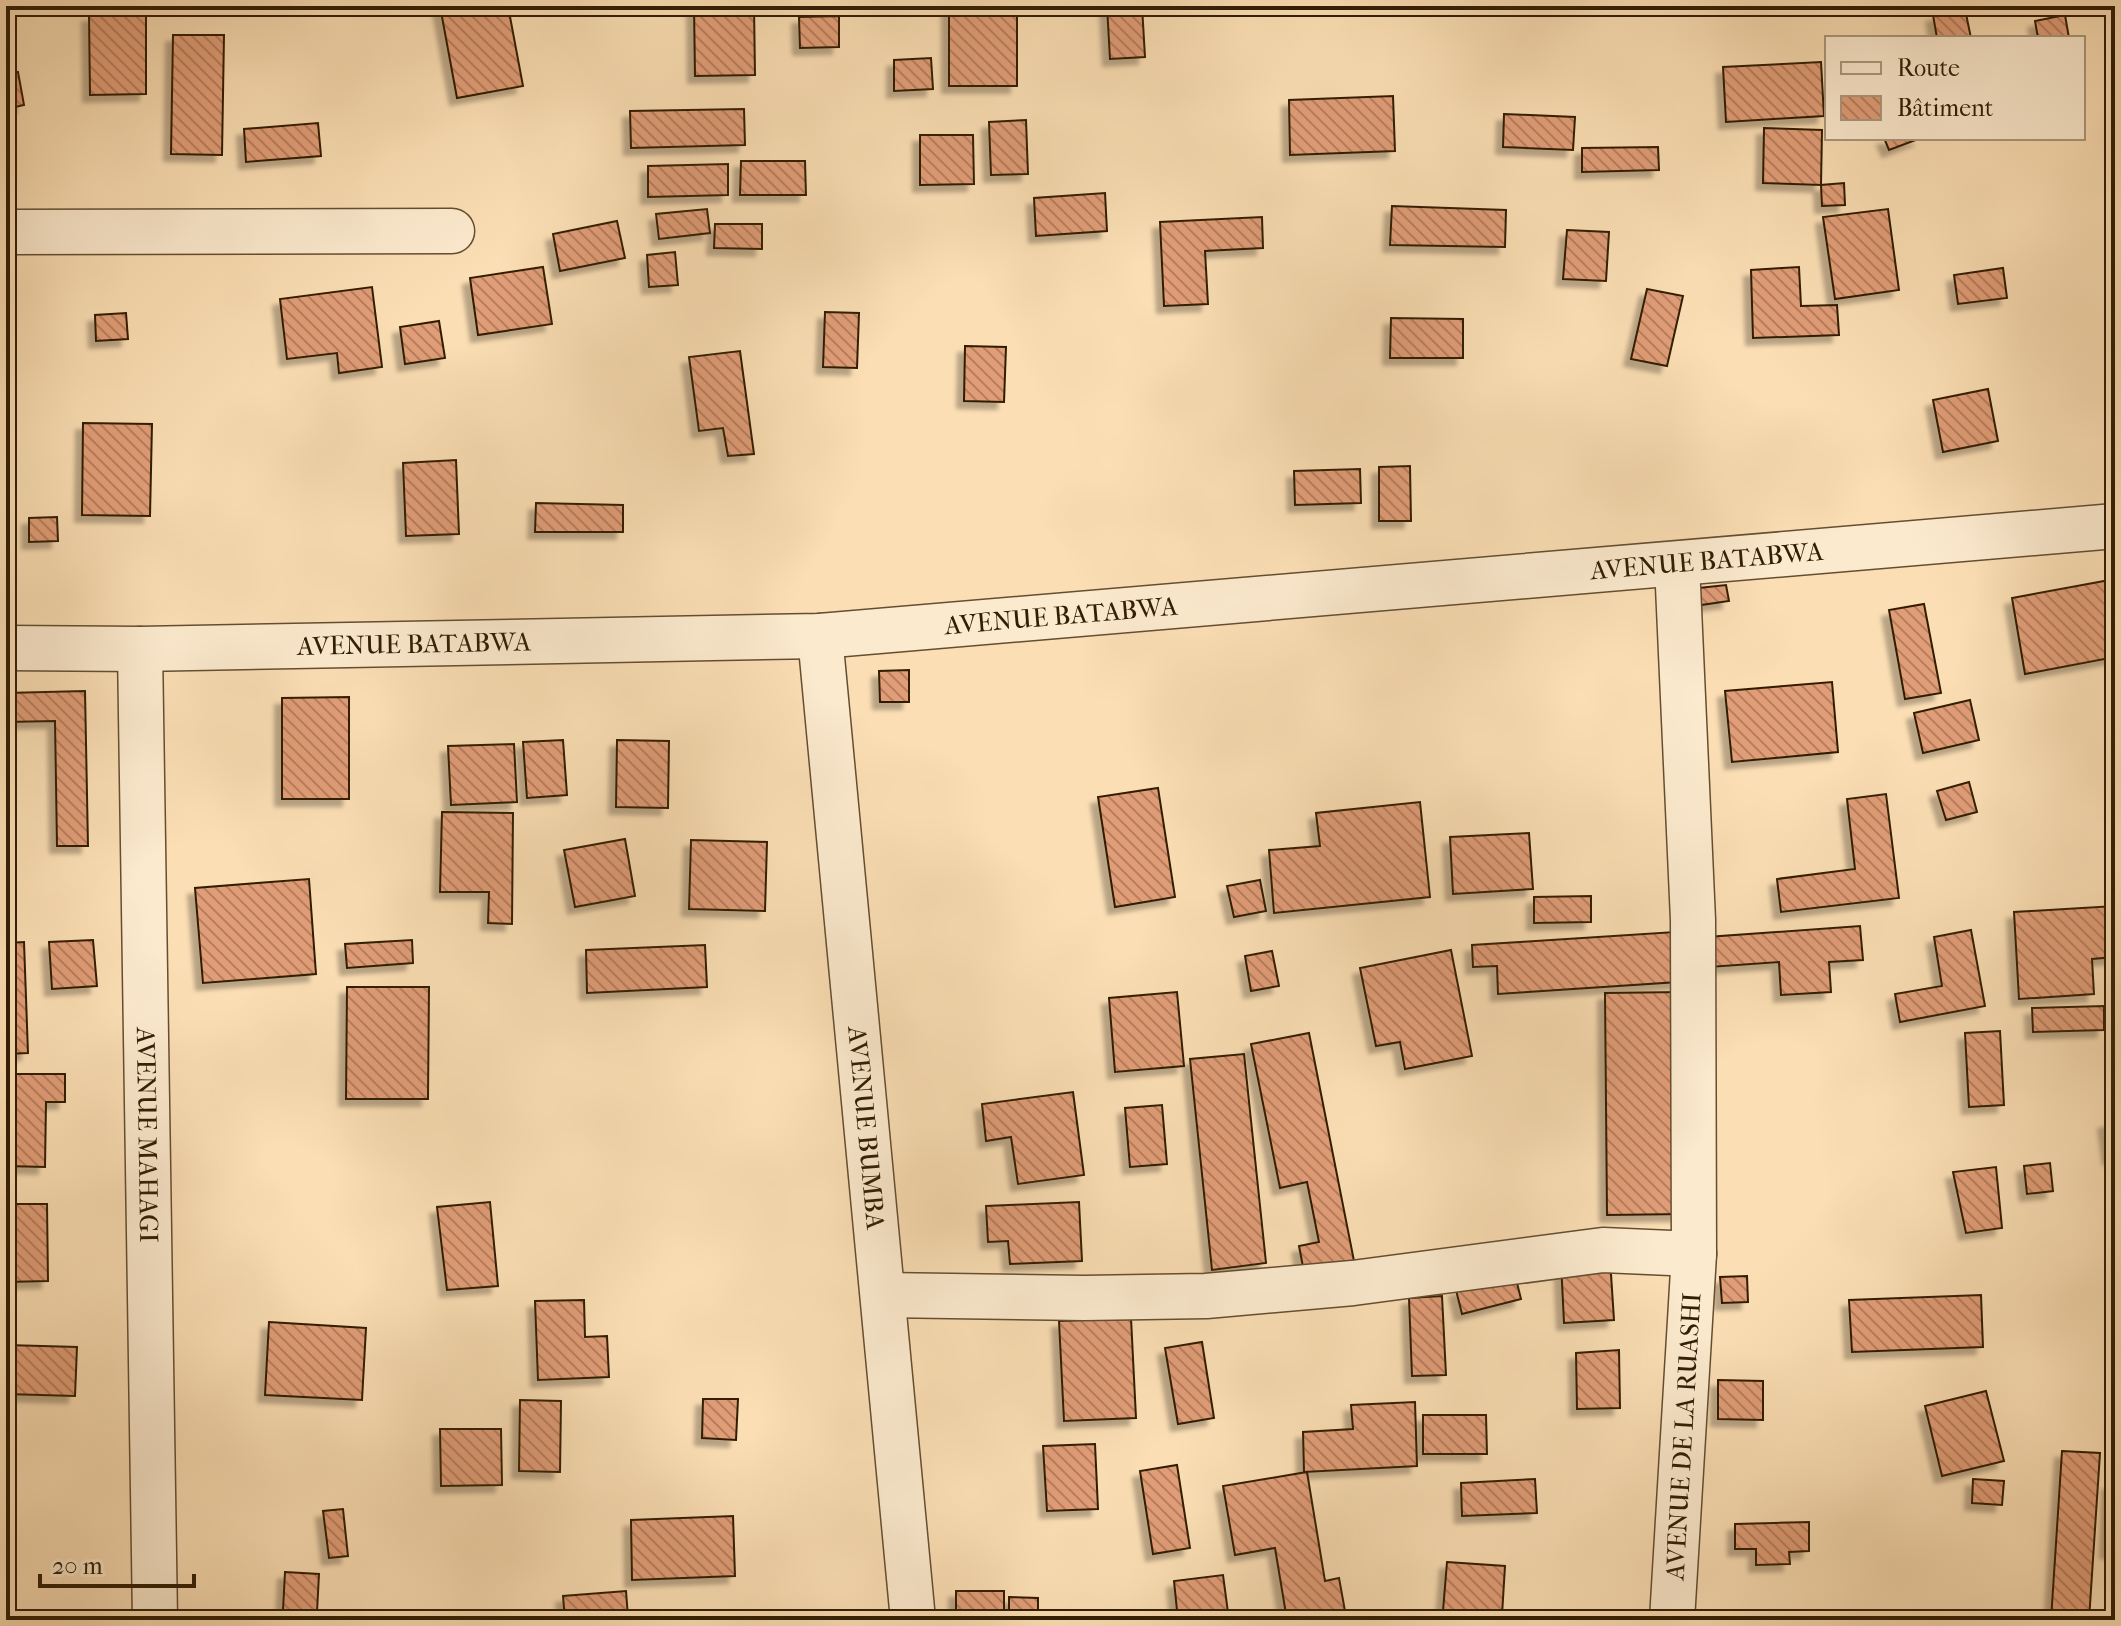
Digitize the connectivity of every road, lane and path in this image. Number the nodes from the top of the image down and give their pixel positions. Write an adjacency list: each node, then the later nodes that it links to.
1 (452, 231): 2 (street)
2 (6, 232)
3 (2115, 526): 4 (street, AVENUE BATABWA)
4 (1677, 564): 5 (street, AVENUE BATABWA); 8 (street, AVENUE DE LA RUASHI)
5 (820, 636): 7 (street, AVENUE BATABWA); 9 (street, AVENUE BUMBA)
6 (6, 648): 7 (street, AVENUE BATABWA)
7 (140, 649): 10 (street, AVENUE MAHAGI)
8 (1694, 1254): 9 (street); 12 (street, AVENUE DE LA RUASHI)
9 (883, 1295): 11 (street, AVENUE BUMBA)
10 (155, 1620)
11 (913, 1620)
12 (1672, 1620)

